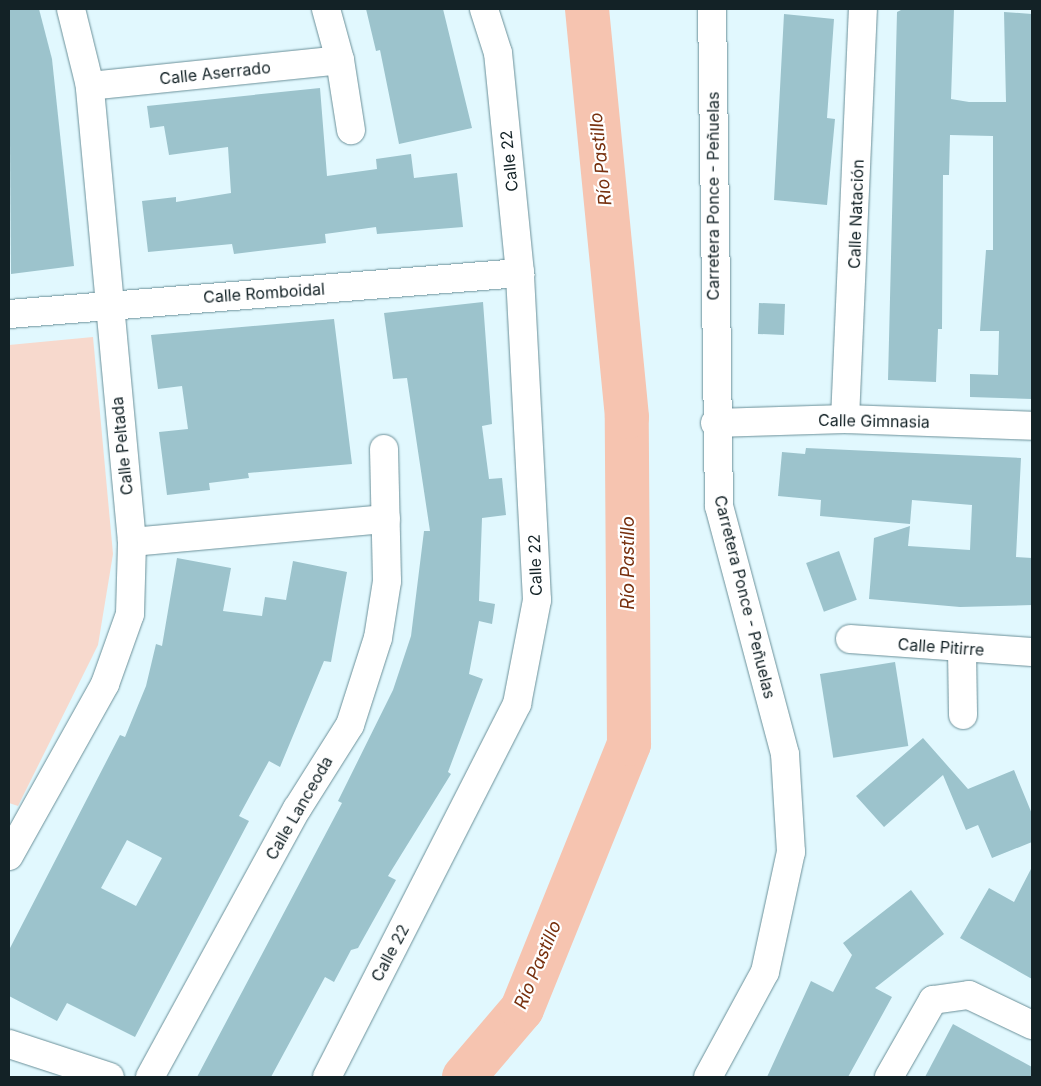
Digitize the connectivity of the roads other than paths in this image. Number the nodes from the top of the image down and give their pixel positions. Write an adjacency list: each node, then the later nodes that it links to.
1 (71, 9): 7 (street, Calle Peltada)
2 (326, 9): 6 (street)
3 (484, 9): 9 (street, Calle 22)
4 (712, 9): 13 (street, Carretera Ponce - Peñuelas)
5 (863, 9): 12 (street, Calle Natación)
6 (340, 60): 7 (street, Calle Aserrado); 8 (street)
7 (90, 86): 10 (street, Calle Peltada)
8 (351, 130)
9 (520, 274): 10 (street, Calle Romboidal); 27 (street, Calle 22)
10 (108, 305): 11 (street, Calle Romboidal); 17 (street, Calle Peltada)
11 (9, 314)
12 (845, 419): 13 (street, Calle Gimnasia); 14 (street, Calle Gimnasia)
13 (715, 423): 28 (street, Carretera Ponce - Peñuelas)
14 (1032, 426)
15 (384, 449): 16 (street, Calle Lanceoda)
16 (386, 519): 17 (street); 26 (street, Calle Lanceoda)
17 (132, 542): 22 (street, Calle Peltada)
18 (850, 640): 19 (street, Calle Pitirre)
19 (962, 650): 20 (street, Calle Pitirre); 21 (street)
20 (1032, 652)
21 (963, 715)
22 (9, 856)
23 (1032, 1026): 29 (street)
24 (9, 1044): 25 (street)
25 (110, 1077)
26 (150, 1077)
27 (326, 1077)
28 (708, 1077)
29 (889, 1077)

